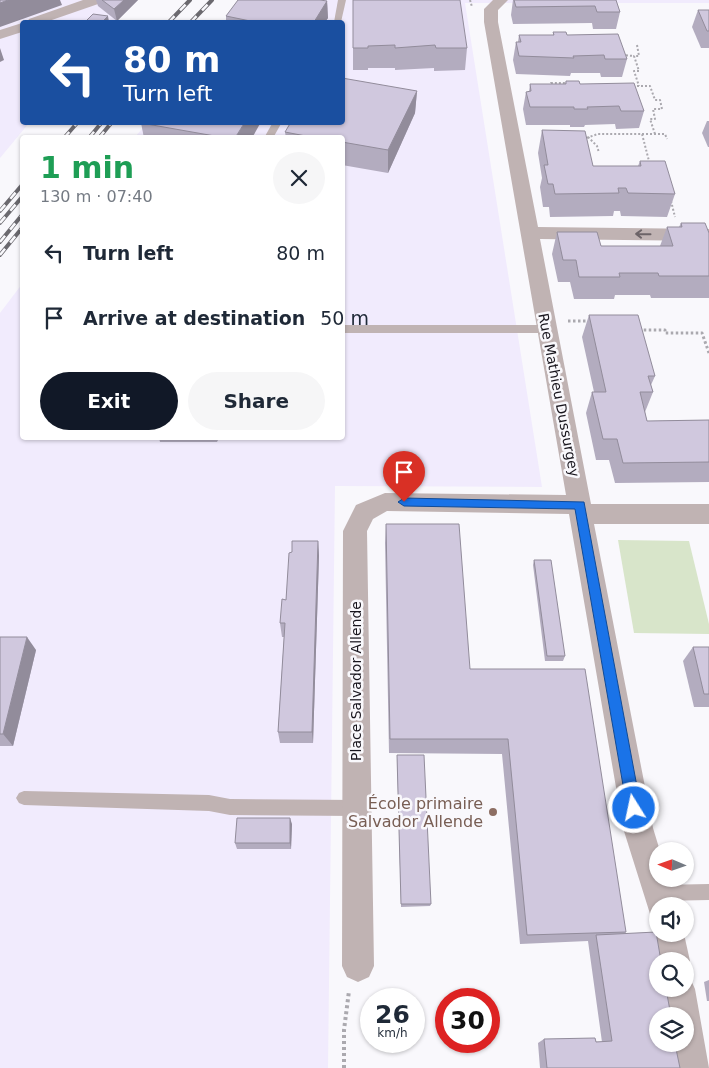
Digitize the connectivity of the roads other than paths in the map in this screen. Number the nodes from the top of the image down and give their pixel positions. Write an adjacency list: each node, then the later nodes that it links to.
1 (96, 0): 4 (street)
2 (342, 0): 5 (lane)
3 (497, 1): 8 (street, Rue Mathieu Dussurgey)
4 (40, 20)
5 (338, 20)
6 (20, 28): 7 (street)
7 (0, 35)
8 (530, 233): 9 (street, one-way to 8); 10 (street, Rue Mathieu Dussurgey)
9 (709, 235)
10 (556, 325): 11 (lane); 12 (street, Rue Mathieu Dussurgey)
11 (345, 329)
12 (580, 510): 13 (street, Place Salvador Allende); 15 (street, Place Salvador Allende); 17 (street, Rue Mathieu Dussurgey)
13 (709, 514)
14 (24, 798): 15 (lane)
15 (357, 808): 19 (street, Place Salvador Allende)
16 (709, 892): 18 (lane)
17 (660, 897)
18 (679, 897)
19 (358, 966)
20 (690, 1052): 21 (street)
21 (693, 1068)

